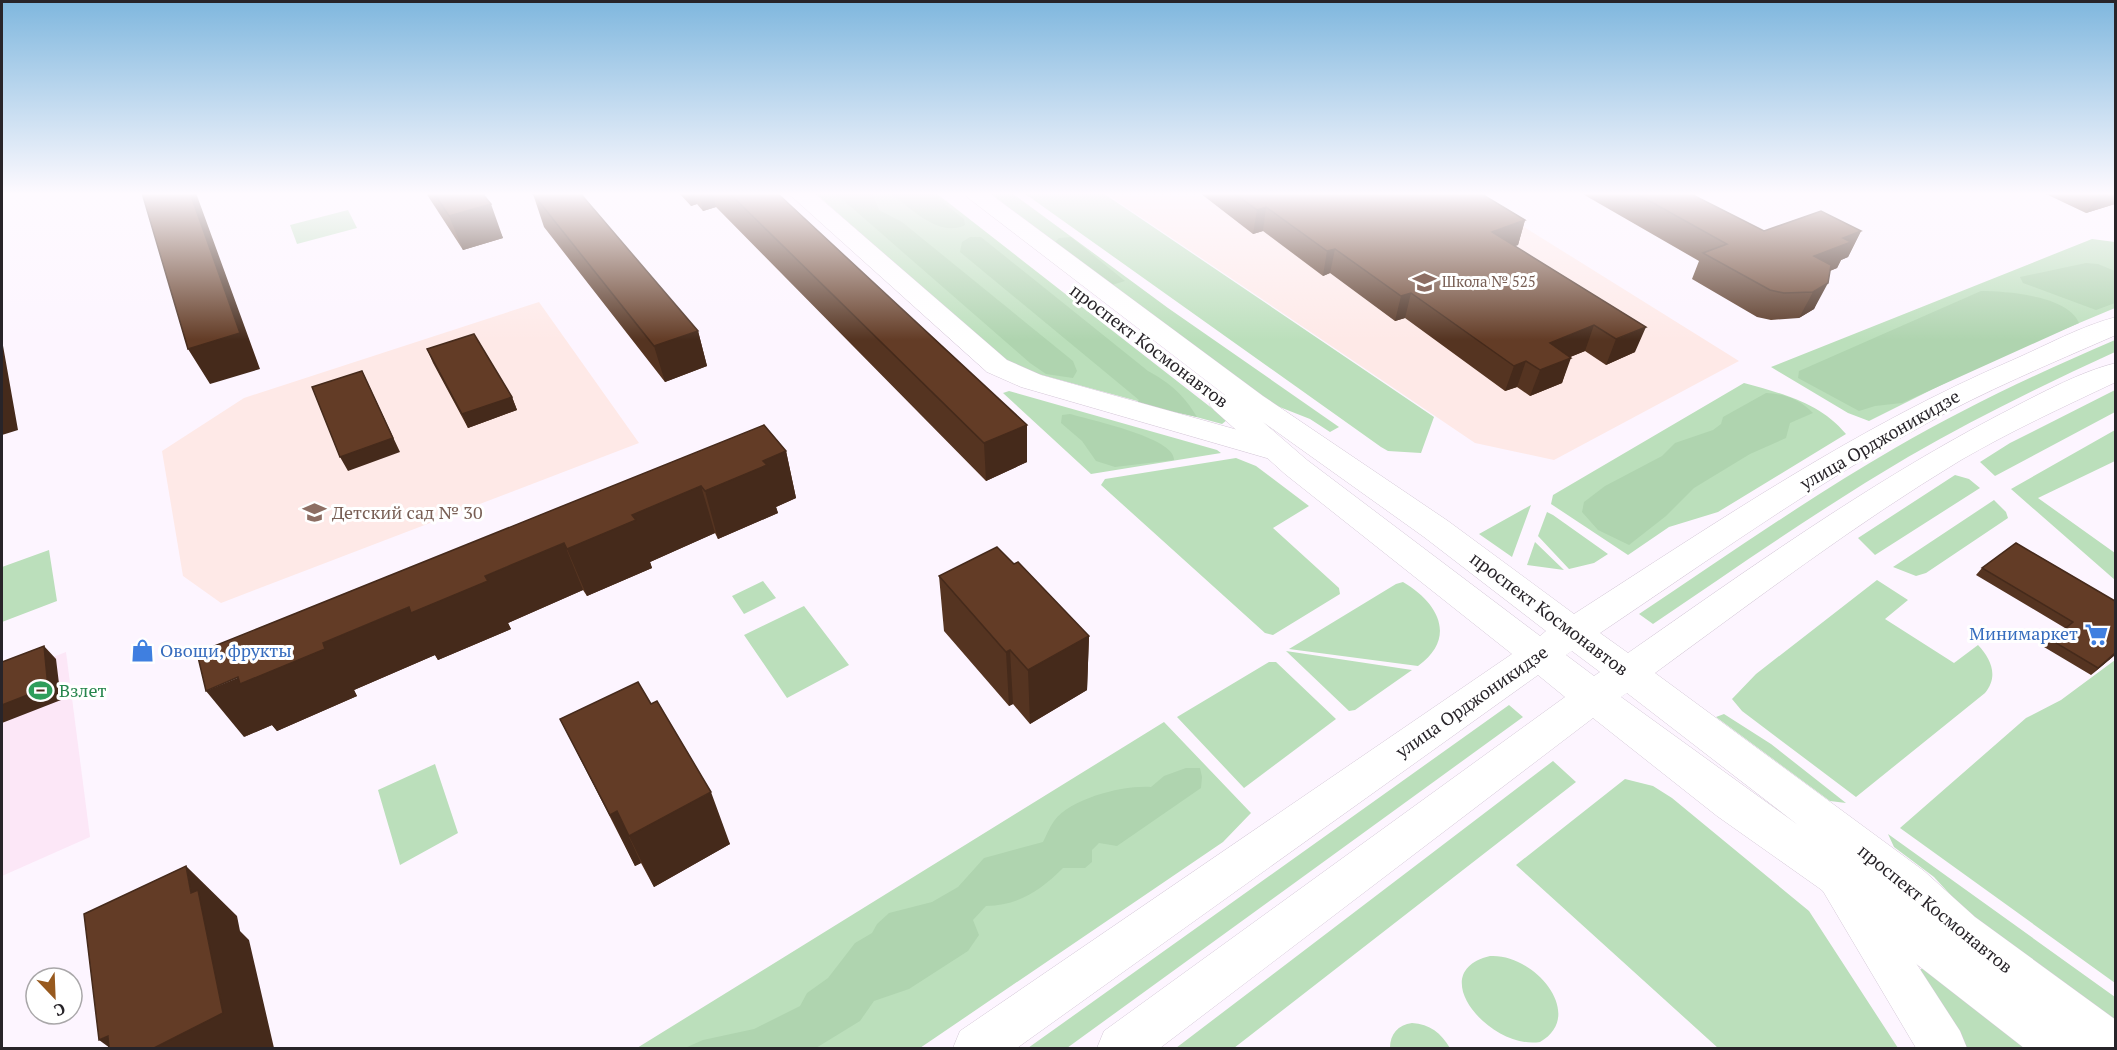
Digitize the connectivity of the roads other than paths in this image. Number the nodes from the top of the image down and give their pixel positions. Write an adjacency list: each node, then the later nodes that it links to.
1 (856, 242): 6 (street)
2 (1014, 242): 6 (street, проспект Космонавтов)
3 (1039, 242): 7 (street, проспект Космонавтов)
4 (2115, 325): 7 (street, улица Орджоникидзе)
5 (2115, 371): 9 (street)
6 (1277, 451): 8 (street, проспект Космонавтов)
7 (1572, 632): 8 (street, улица Орджоникидзе); 9 (street, проспект Космонавтов)
8 (1538, 655): 10 (street, проспект Космонавтов); 12 (street, улица Орджоникидзе)
9 (1627, 672): 10 (street); 16 (street, проспект Космонавтов)
10 (1593, 697): 11 (street, проспект Космонавтов); 13 (street)
11 (1834, 874): 14 (street); 15 (street, проспект Космонавтов)
12 (977, 1048)
13 (1121, 1048)
14 (1943, 1048)
15 (2062, 1048)
16 (2114, 1048)

